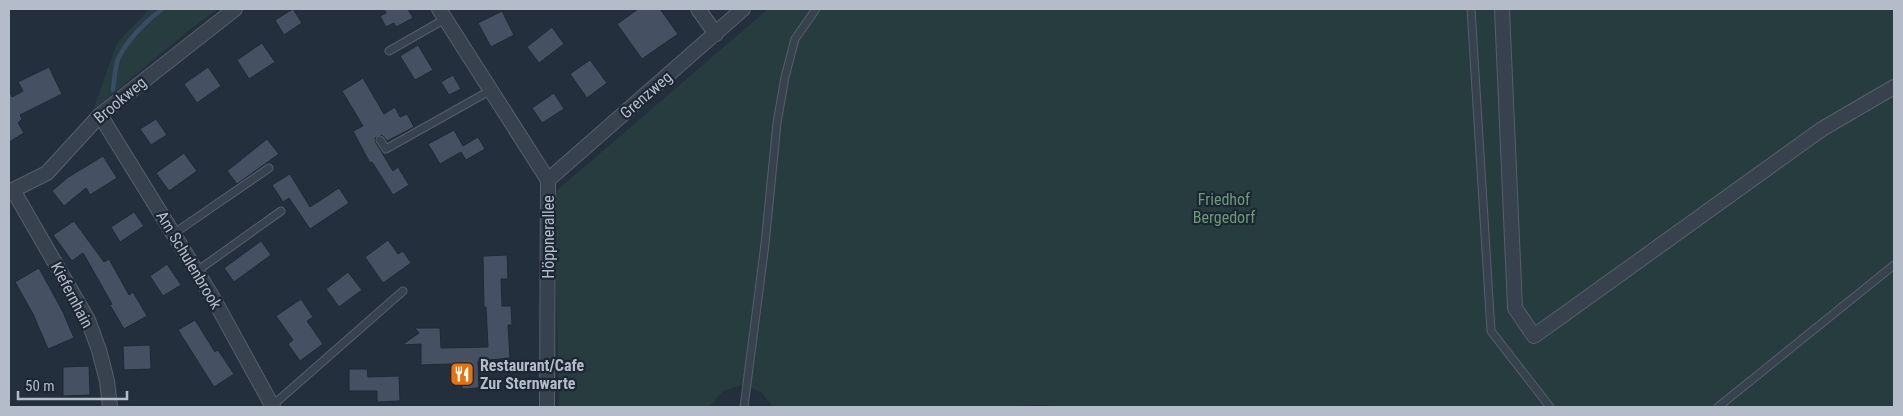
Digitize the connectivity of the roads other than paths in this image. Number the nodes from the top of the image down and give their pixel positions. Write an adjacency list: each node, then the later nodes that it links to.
1 (235, 9): 12 (street, Brookweg)
2 (698, 9): 8 (street)
3 (743, 9): 8 (street, Grenzweg)
4 (816, 9): 25 (lane)
5 (1471, 9): 26 (lane)
6 (1502, 9): 10 (street)
7 (442, 14): 9 (lane); 11 (street, Höppnerallee)
8 (716, 34): 15 (street, Grenzweg)
9 (389, 51)
10 (1894, 87)
11 (491, 90): 13 (lane); 15 (street, Höppnerallee)
12 (100, 114): 16 (street, Brookweg); 18 (street, Am Schulenbrook)
13 (380, 140)
14 (269, 168): 18 (lane)
15 (548, 180): 24 (street, Höppnerallee)
16 (11, 191): 23 (street, Kiefernhain)
17 (281, 212): 20 (lane)
18 (174, 234): 20 (street, Am Schulenbrook)
19 (1894, 265): 27 (lane)
20 (197, 271): 22 (street, Am Schulenbrook)
21 (403, 291): 22 (lane)
22 (273, 406)
23 (110, 407)
24 (546, 407)
25 (744, 407)
26 (1550, 407)
27 (1718, 407)

